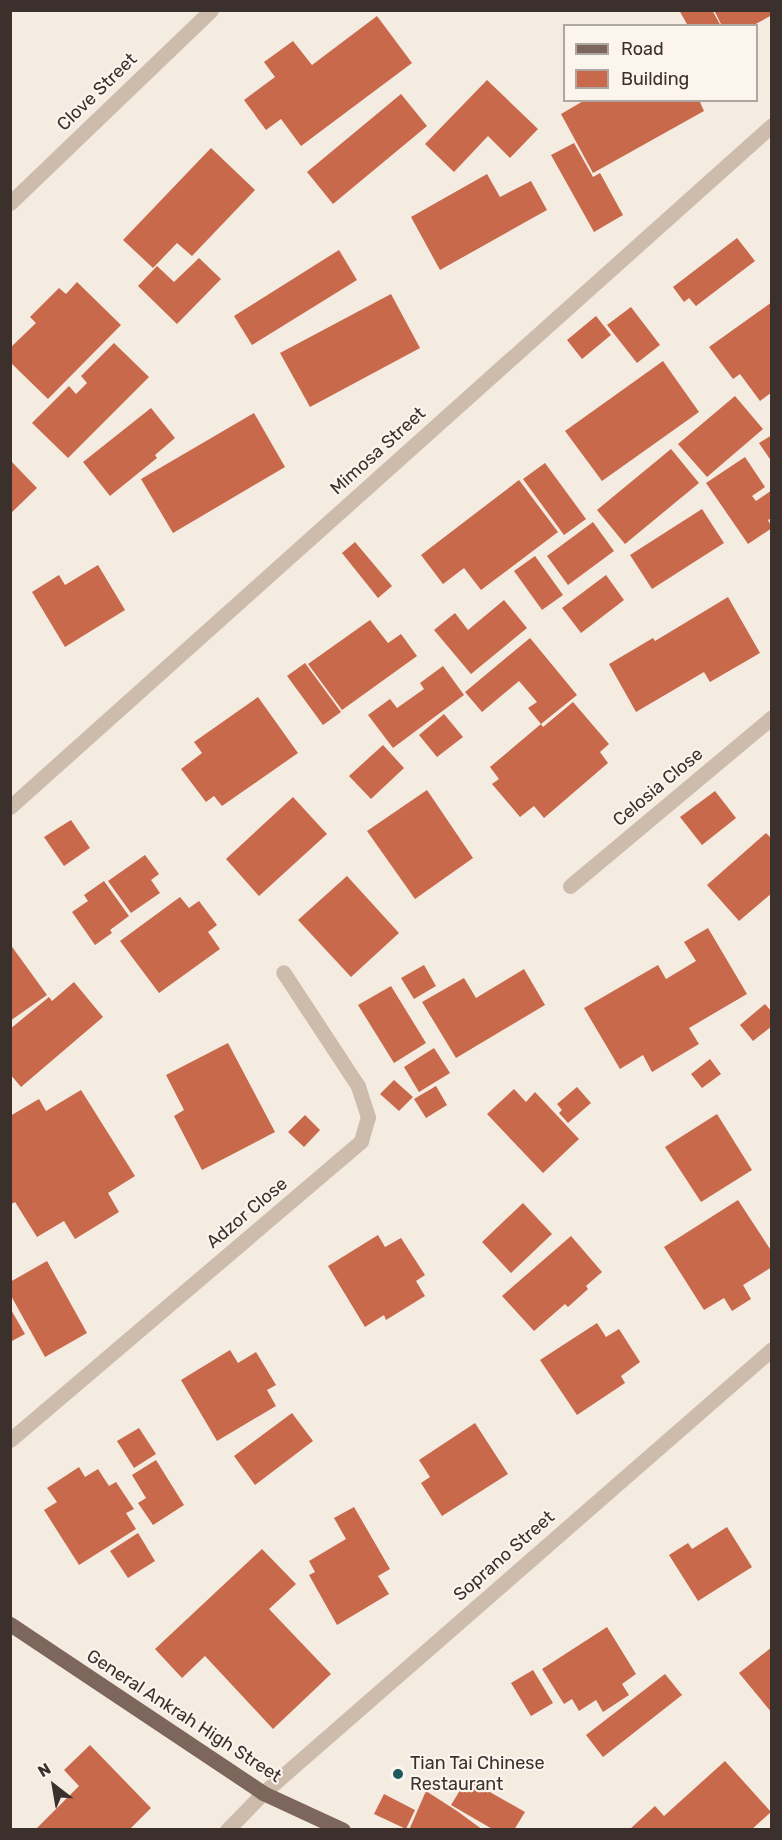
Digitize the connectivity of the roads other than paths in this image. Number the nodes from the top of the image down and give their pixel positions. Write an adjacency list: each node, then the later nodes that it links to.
1 (211, 10): 3 (street, Clove Street)
2 (771, 125): 5 (street, Mimosa Street)
3 (10, 202)
4 (771, 717): 6 (street, Celosia Close)
5 (10, 807)
6 (570, 886)
7 (283, 972): 9 (street, Adzor Close)
8 (771, 1349): 11 (street, Soprano Street)
9 (10, 1440)
10 (10, 1624): 11 (main road, General Ankrah High Street)
11 (263, 1793): 12 (street, Soprano Street); 13 (main road, General Ankrah High Street)
12 (227, 1830)
13 (343, 1830)

